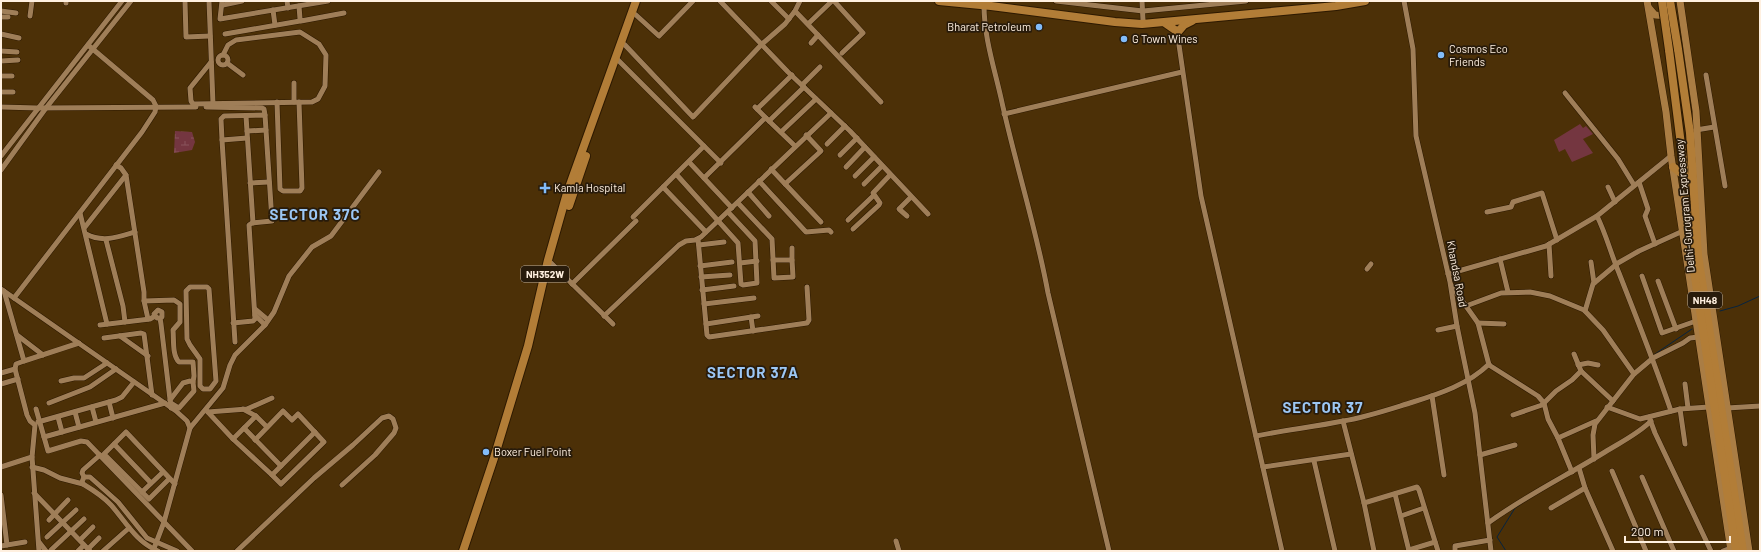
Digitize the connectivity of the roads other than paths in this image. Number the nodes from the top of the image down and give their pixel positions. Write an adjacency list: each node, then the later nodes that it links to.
1 (32, 1): 42 (street)
2 (122, 1): 62 (street)
3 (131, 1): 65 (street)
4 (185, 1): 58 (street)
5 (209, 1): 58 (street)
6 (242, 1): 28 (street)
7 (287, 1): 33 (street)
8 (328, 1): 32 (street)
9 (636, 1): 70 (highway, NH352W)
10 (641, 1): 41 (highway, NH352W)
11 (693, 1): 41 (street)
12 (720, 1): 61 (street)
13 (771, 1): 45 (street)
14 (800, 1): 37 (street)
15 (833, 1): 52 (street); 68 (street)
16 (939, 1): 31 (highway)
17 (976, 1): 46 (highway)
18 (1057, 1): 34 (street)
19 (1116, 1): 34 (street)
20 (1142, 1): 38 (street)
21 (1246, 1): 38 (street)
22 (1337, 1): 48 (highway)
23 (1365, 1): 29 (highway)
24 (1404, 1): 191 (street, Khandsa Road)
25 (1662, 1): 133 (highway, Delhi-Gurugram Expressway / NH48, bridge)
26 (1670, 1): 148 (highway, Delhi-Gurugram Expressway / NH48, bridge)
27 (1680, 2): 30 (main road); 105 (main road)
28 (222, 3): 35 (street)
29 (1346, 3): 49 (highway)
30 (1648, 4): 119 (main road)
31 (984, 5): 46 (highway); 98 (street)
32 (299, 6): 33 (street); 50 (street)
33 (288, 8): 35 (street)
34 (1117, 8): 38 (street)
35 (273, 10): 53 (street)
36 (1, 11): 39 (street)
37 (795, 11): 45 (street); 52 (street)
38 (1143, 11): 47 (street)
39 (16, 12)
40 (344, 14): 50 (street)
41 (636, 15): 63 (highway, NH352W)
42 (30, 16)
43 (1, 17): 44 (street)
44 (8, 17)
45 (789, 19): 61 (street)
46 (1116, 20): 47 (highway); 51 (highway)
47 (1143, 20): 48 (highway)
48 (1178, 20): 49 (highway); 51 (highway); 54 (street)
49 (1194, 20): 54 (highway)
50 (300, 21): 53 (street)
51 (1165, 23): 54 (highway)
52 (808, 24): 57 (street)
53 (275, 25): 56 (street)
54 (1178, 32): 77 (street)
55 (1, 34): 59 (street)
56 (226, 34)
57 (818, 35): 60 (street); 91 (street)
58 (210, 36): 64 (street)
59 (19, 38)
60 (811, 43)
61 (762, 44): 63 (street); 79 (street)
62 (88, 45): 65 (street); 95 (street)
63 (625, 45): 70 (highway, NH352W)
64 (211, 47): 69 (street); 74 (street)
65 (94, 49): 93 (street); 96 (street)
66 (1, 51): 67 (street)
67 (17, 52)
68 (842, 53)
69 (222, 55): 73 (street); 75 (street); 90 (street)
70 (618, 59): 113 (street); 183 (highway, NH352W)
71 (18, 60): 72 (street)
72 (1, 61)
73 (227, 63): 75 (street); 78 (street)
74 (211, 64): 75 (street); 92 (street); 92 (street)
75 (218, 64)
76 (820, 67): 84 (street)
77 (1182, 72): 98 (street); 300 (street)
78 (243, 75)
79 (792, 75): 84 (street); 101 (street)
80 (1706, 75): 103 (street)
81 (1, 76): 82 (street)
82 (12, 76)
83 (294, 83): 90 (street)
84 (803, 86): 88 (street); 101 (street)
85 (1, 92): 86 (street)
86 (13, 92)
87 (1565, 93): 138 (street)
88 (816, 99): 97 (street); 107 (street)
89 (277, 102): 90 (street); 90 (street); 92 (street)
90 (297, 102)
91 (881, 102)
92 (213, 104)
93 (156, 106): 96 (street); 99 (street); 122 (street)
94 (1, 107): 95 (street)
95 (38, 108): 96 (street); 117 (street)
96 (46, 108): 127 (street)
97 (831, 113): 102 (street); 108 (street)
98 (1004, 114): 377 (street)
99 (265, 115): 100 (street); 104 (street)
100 (246, 116): 106 (street); 111 (street)
101 (768, 119): 107 (street); 121 (street)
102 (845, 126): 110 (street); 112 (street)
103 (1714, 127): 105 (street); 142 (street)
104 (266, 130): 106 (street); 136 (street)
105 (1696, 130): 139 (main road)
106 (247, 131): 109 (street)
107 (781, 132): 114 (street)
108 (806, 135): 114 (street); 140 (street)
109 (247, 138): 111 (street); 137 (street)
110 (857, 138): 115 (street); 116 (street)
111 (222, 140): 220 (street)
112 (827, 144)
113 (704, 146): 120 (street); 121 (street)
114 (795, 146): 126 (street)
115 (866, 147): 118 (street); 123 (street)
116 (840, 155)
117 (1, 156)
118 (874, 156): 124 (street); 132 (street)
119 (1671, 156): 125 (main road); 138 (street)
120 (689, 162): 129 (street); 134 (street)
121 (720, 163): 134 (street)
122 (116, 165): 131 (street); 154 (street)
123 (846, 166)
124 (882, 166): 130 (street); 141 (street)
125 (1673, 167): 133 (highway); 166 (main road)
126 (771, 169): 135 (street); 140 (street)
127 (1, 170)
128 (379, 172): 219 (street)
129 (676, 174): 143 (street); 161 (street)
130 (890, 175): 146 (street); 147 (street)
131 (126, 176): 164 (street); 167 (street)
132 (855, 176)
133 (1685, 176): 237 (highway, Delhi-Gurugram Expressway / NH48)
134 (704, 178): 151 (street)
135 (759, 181): 145 (street); 169 (street)
136 (269, 182): 137 (street); 163 (street)
137 (250, 183): 163 (street)
138 (1636, 183): 149 (street); 176 (street)
139 (1699, 183): 148 (highway); 160 (main road)
140 (785, 184): 162 (street)
141 (864, 184)
142 (1725, 186)
143 (663, 187): 168 (street); 199 (street)
144 (1608, 187): 149 (street)
145 (748, 192): 150 (street); 156 (street)
146 (873, 196): 159 (street); 165 (street)
147 (911, 196): 155 (street); 157 (street)
148 (1694, 197): 153 (highway, Delhi-Gurugram Expressway / NH48)
149 (1615, 202): 158 (street)
150 (738, 203): 151 (street); 180 (street)
151 (730, 210): 161 (street); 182 (street)
152 (1487, 212): 173 (street)
153 (1695, 212): 160 (highway); 389 (highway, Delhi-Gurugram Expressway / NH48)
154 (80, 213): 164 (street); 205 (street)
155 (928, 214)
156 (769, 216)
157 (907, 216)
158 (1597, 216): 173 (street); 188 (street)
159 (848, 220)
160 (1702, 220): 277 (main road)
161 (718, 221): 168 (street); 186 (street)
162 (821, 222)
163 (253, 223): 210 (street)
164 (85, 227): 170 (street)
165 (854, 229)
166 (1683, 230): 176 (street); 217 (main road)
167 (135, 232): 172 (street); 207 (street)
168 (706, 232): 171 (street)
169 (831, 232)
170 (86, 234): 172 (street); 223 (street)
171 (698, 239): 177 (street); 213 (street)
172 (106, 240): 218 (street)
173 (1557, 240): 175 (street)
174 (724, 242): 177 (street)
175 (1549, 244): 179 (street); 193 (street)
176 (1654, 244): 188 (street)
177 (699, 245): 189 (street)
178 (792, 248): 181 (street)
179 (1500, 259): 191 (street); 204 (street)
180 (773, 260): 181 (street); 181 (street)
181 (792, 260)
182 (757, 261): 186 (street); 186 (street)
183 (550, 262): 199 (street); 312 (highway, NH352W)
184 (732, 262): 189 (street)
185 (1591, 262): 198 (street)
186 (740, 263)
187 (1370, 264): 190 (street)
188 (1616, 265): 198 (street); 241 (street)
189 (700, 266): 195 (street)
190 (1367, 269)
191 (1448, 274): 197 (street, Khandsa Road)
192 (730, 275): 195 (street)
193 (1551, 276)
194 (1642, 276): 228 (street)
195 (701, 277): 203 (street)
196 (1658, 281): 228 (street)
197 (1450, 282): 209 (street); 227 (street, Khandsa Road)
198 (1594, 283): 211 (street)
199 (572, 284): 213 (street)
200 (734, 286): 203 (street)
201 (807, 287): 229 (street)
202 (2, 290): 205 (street); 231 (street)
203 (702, 290): 208 (street)
204 (1508, 292): 209 (street); 211 (street)
205 (14, 298): 236 (street)
206 (754, 298): 208 (street)
207 (144, 301): 216 (street); 257 (street)
208 (704, 304): 225 (street)
209 (1466, 306): 221 (street)
210 (255, 309): 212 (street); 219 (street)
211 (1585, 311): 251 (street)
212 (255, 315): 219 (street); 220 (street)
213 (604, 316): 224 (street)
214 (758, 316): 215 (street)
215 (751, 317): 225 (street); 229 (street)
216 (148, 319): 218 (street); 271 (street)
217 (1696, 321): 228 (street); 233 (main road)
218 (125, 322): 223 (street)
219 (266, 322): 262 (street)
220 (234, 323): 235 (street)
221 (1478, 323): 226 (street); 244 (street)
222 (100, 324): 223 (street)
223 (107, 324)
224 (613, 324)
225 (706, 324): 229 (street)
226 (1504, 324)
227 (1457, 326): 230 (street); 254 (street, Khandsa Road)
228 (1676, 329)
229 (753, 330)
230 (1438, 330)
231 (17, 335): 239 (street); 242 (street)
232 (120, 336): 234 (street); 240 (street); 240 (street)
233 (1698, 336): 237 (main road); 241 (street)
234 (104, 338)
235 (235, 342)
236 (79, 343): 239 (street); 243 (street)
237 (1703, 346): 272 (main road); 366 (highway, Delhi-Gurugram Expressway / NH48)
238 (1574, 354): 245 (street)
239 (43, 355): 242 (street)
240 (148, 356): 263 (street)
241 (1653, 358): 251 (street); 282 (street)
242 (24, 361): 247 (street)
243 (107, 363): 248 (street); 252 (street)
244 (1489, 364): 254 (street); 270 (street)
245 (1578, 365): 246 (street); 249 (street)
246 (1598, 365)
247 (15, 369): 250 (street); 253 (street)
248 (116, 369): 256 (street); 258 (street)
249 (1581, 371): 266 (street); 270 (street)
250 (1, 373)
251 (1634, 374): 266 (street)
252 (91, 375): 255 (street); 258 (street)
253 (18, 379): 259 (street); 293 (street)
254 (1468, 379): 264 (street); 310 (street, Khandsa Road)
255 (61, 381)
256 (134, 382): 263 (street); 267 (street)
257 (192, 382): 271 (street); 271 (street)
258 (96, 383): 268 (street)
259 (1, 384)
260 (1685, 384): 276 (street)
261 (212, 387): 261 (street); 262 (street)
262 (219, 394): 281 (street)
263 (152, 395): 269 (street)
264 (1432, 396): 289 (street); 324 (street)
265 (272, 398): 279 (street)
266 (1613, 401): 275 (street)
267 (109, 402): 274 (street); 287 (street)
268 (49, 403)
269 (164, 403): 271 (street); 287 (street)
270 (1544, 403): 284 (street); 302 (street)
271 (171, 404): 296 (street)
272 (1709, 406): 276 (street); 366 (main road)
273 (1760, 406): 277 (street)
274 (92, 407): 283 (street); 292 (street)
275 (1607, 407): 288 (street); 290 (street)
276 (1688, 408): 280 (street)
277 (1727, 408): 390 (main road)
278 (36, 409): 291 (street)
279 (243, 409): 281 (street); 285 (street)
280 (1680, 409): 282 (street); 306 (street)
281 (207, 411): 296 (street); 303 (street)
282 (1671, 411): 288 (street)
283 (75, 412): 286 (street); 294 (street)
284 (1513, 415)
285 (256, 416): 295 (street); 297 (street)
286 (58, 417): 291 (street); 298 (street)
287 (113, 418): 292 (street)
288 (1650, 419): 313 (street); 387 (street)
289 (1342, 421): 300 (street); 308 (street)
290 (1596, 421): 302 (street); 313 (street)
291 (40, 422): 293 (street); 301 (street)
292 (96, 422): 294 (street)
293 (33, 423): 311 (street)
294 (79, 427): 298 (street)
295 (268, 427): 299 (street); 304 (street)
296 (190, 428): 330 (street)
297 (244, 428): 303 (street); 304 (street)
298 (62, 432): 301 (street)
299 (315, 432): 315 (street); 323 (street)
300 (1256, 436): 318 (street)
301 (44, 437): 309 (street)
302 (1558, 438): 321 (street)
303 (233, 439): 323 (street)
304 (255, 440): 315 (street)
305 (114, 444): 320 (street); 328 (street); 333 (street)
306 (1685, 444)
307 (1515, 445): 310 (street)
308 (1351, 454): 314 (street); 338 (street)
309 (100, 455): 326 (street); 347 (street)
310 (1480, 455): 348 (street, Khandsa Road)
311 (32, 457): 316 (street); 317 (street)
312 (497, 457): 374 (highway, NH352W); 375 (highway, NH352W)
313 (1594, 459): 319 (street)
314 (1314, 461): 318 (street); 379 (street)
315 (281, 466): 323 (street)
316 (1, 467)
317 (32, 467): 329 (street); 334 (street)
318 (1263, 467): 378 (street)
319 (1579, 468): 321 (street); 332 (street)
320 (163, 472): 327 (street); 328 (street)
321 (1572, 472): 348 (street)
322 (1612, 472): 385 (street)
323 (272, 475)
324 (1444, 475)
325 (1642, 476): 386 (street)
326 (84, 477): 329 (street); 360 (street)
327 (169, 478): 330 (street); 333 (street)
328 (151, 483): 333 (street)
329 (83, 484): 350 (street)
330 (174, 484): 347 (street)
331 (342, 485): 373 (street)
332 (1586, 488): 340 (street); 384 (street)
333 (142, 492)
334 (34, 493): 342 (street); 358 (street)
335 (1395, 494): 338 (street); 339 (street); 343 (street)
336 (1, 495): 361 (street)
337 (68, 500): 342 (street)
338 (1364, 503): 380 (street)
339 (1424, 508): 343 (street); 359 (street)
340 (1551, 508)
341 (76, 510): 346 (street)
342 (55, 514): 345 (street); 346 (street)
343 (1401, 516): 365 (street)
344 (84, 519): 351 (street)
345 (49, 520)
346 (63, 522): 351 (street); 352 (street)
347 (164, 522): 360 (street); 372 (street)
348 (1488, 523): 355 (street, Khandsa Road)
349 (93, 527): 354 (street)
350 (129, 528): 364 (street); 370 (street)
351 (71, 531): 354 (street); 363 (street)
352 (47, 537)
353 (99, 538): 362 (street)
354 (80, 540): 362 (street)
355 (1490, 540): 382 (street); 383 (street, Khandsa Road)
356 (896, 541): 376 (street)
357 (25, 542): 361 (street)
358 (39, 542): 363 (street); 368 (street)
359 (1435, 542): 365 (street); 381 (street)
360 (156, 543): 364 (street); 371 (street)
361 (3, 545): 367 (street)
362 (88, 548): 369 (street)
363 (48, 550)
364 (155, 550)
365 (1409, 550)
366 (1732, 550): 388 (street)
367 (2, 551)
368 (39, 551)
369 (78, 551)
370 (103, 551)
371 (177, 551)
372 (192, 551)
373 (237, 551)
374 (463, 551)
375 (468, 551)
376 (899, 551)
377 (1109, 551)
378 (1282, 551)
379 (1335, 551)
380 (1374, 551)
381 (1438, 551)
382 (1455, 551)
383 (1491, 551)
384 (1613, 551)
385 (1646, 551)
386 (1674, 551)
387 (1711, 551)
388 (1723, 551)
389 (1743, 551)
390 (1749, 551)

